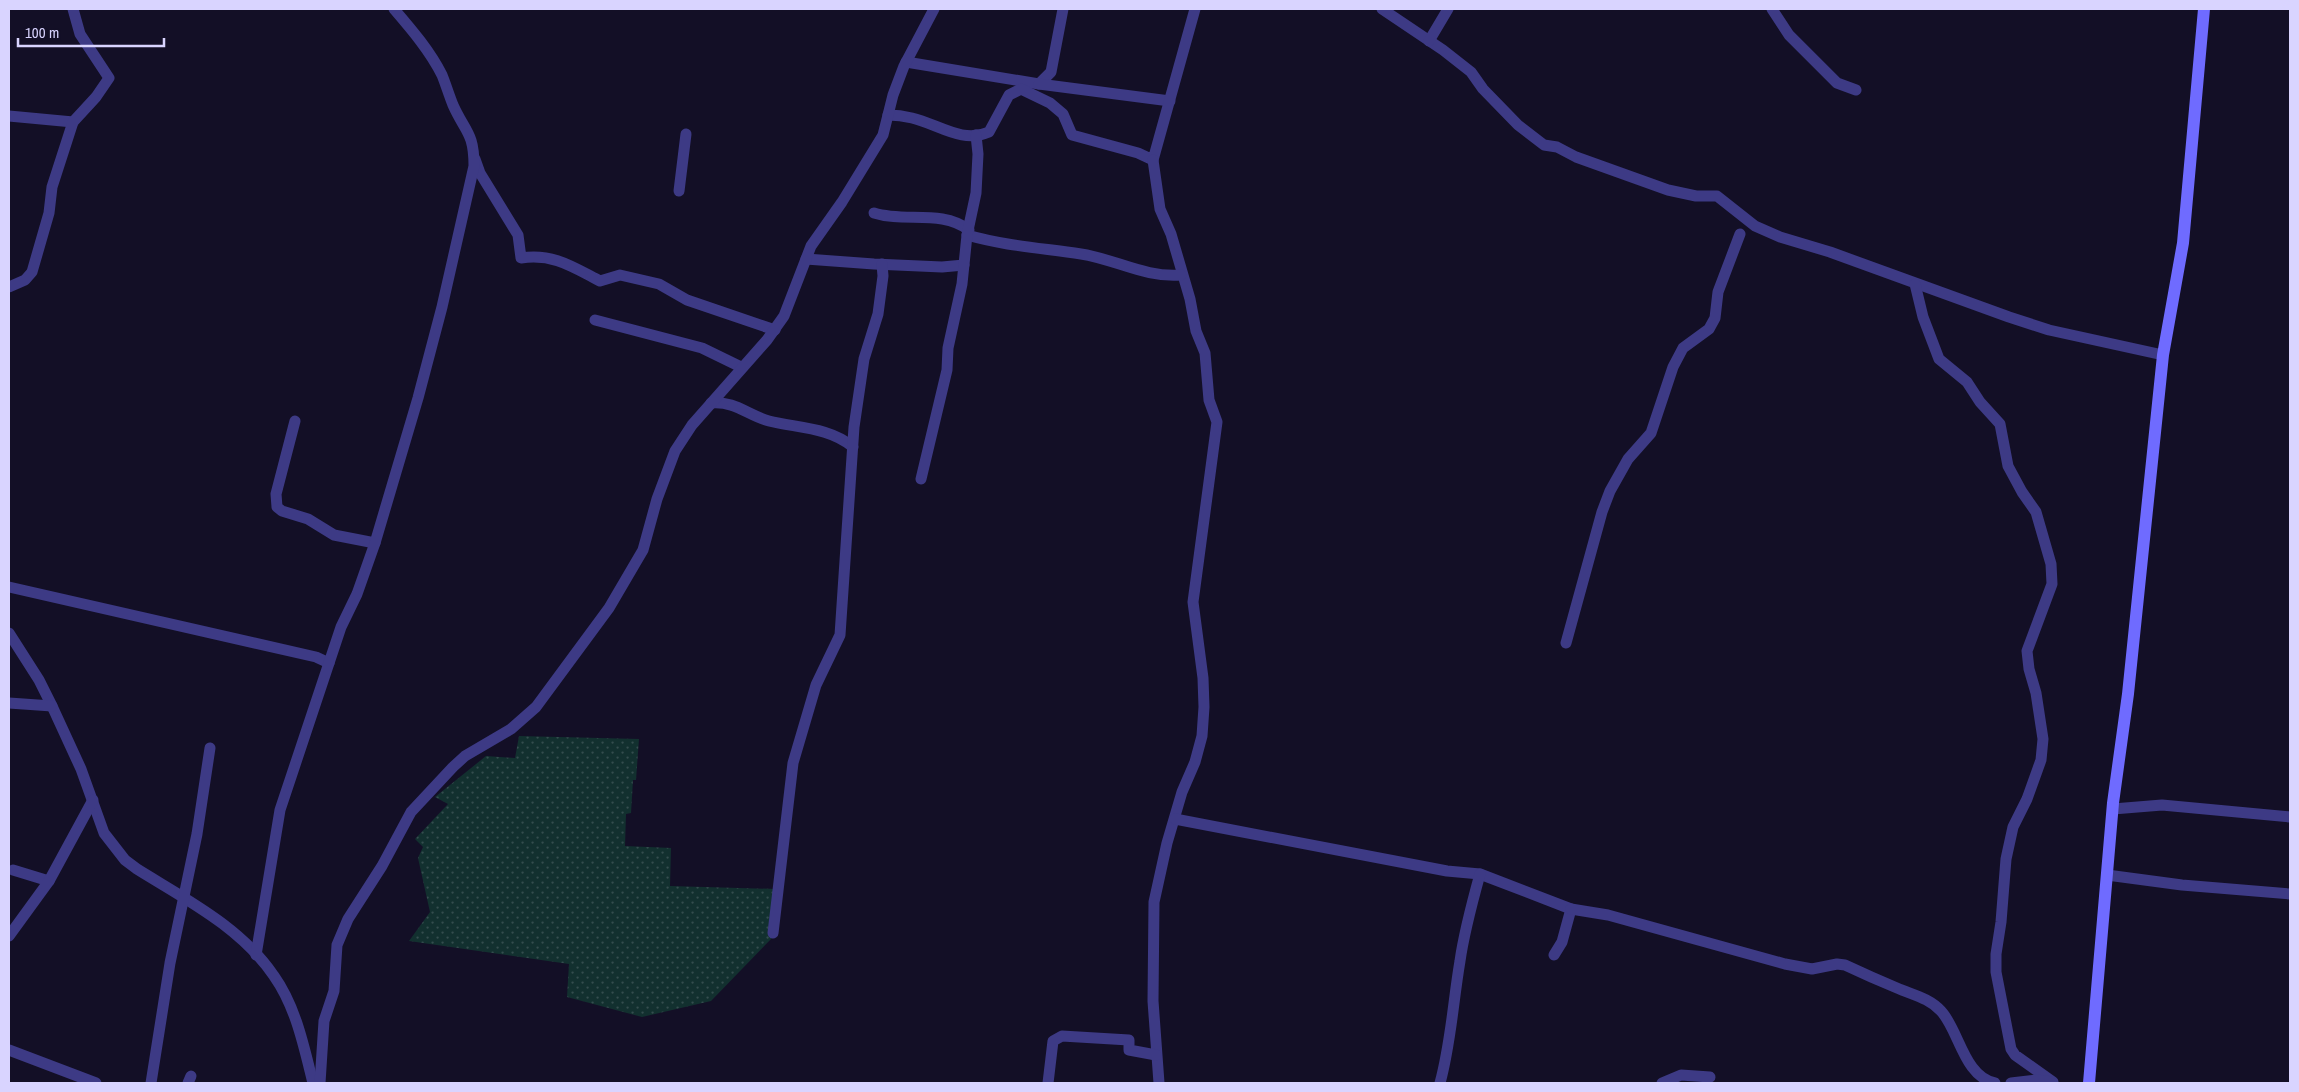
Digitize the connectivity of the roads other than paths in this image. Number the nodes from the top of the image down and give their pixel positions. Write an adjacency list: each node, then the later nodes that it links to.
1 (73, 9): 17 (street)
2 (394, 9): 20 (street)
3 (934, 9): 11 (street)
4 (1063, 9): 12 (street)
5 (1194, 9): 14 (street)
6 (1382, 9): 10 (street)
7 (1448, 9): 10 (street)
8 (1772, 9): 13 (street)
9 (2204, 9): 34 (street)
10 (1430, 41): 30 (street)
11 (906, 62): 12 (street); 15 (street)
12 (1039, 84): 14 (street)
13 (1856, 90)
14 (1170, 101): 21 (street)
15 (888, 115): 19 (street); 26 (street)
16 (9, 116): 17 (street)
17 (74, 122): 31 (street)
18 (686, 134): 22 (street)
19 (976, 135): 21 (street); 24 (street)
20 (474, 155): 33 (street); 40 (street)
21 (1153, 160): 29 (street)
22 (679, 191)
23 (874, 213): 24 (street)
24 (968, 232): 28 (street); 29 (street)
25 (1740, 234): 43 (street)
26 (806, 259): 27 (street); 33 (street)
27 (882, 264): 28 (street); 38 (street)
28 (964, 265): 39 (street)
29 (1181, 275): 51 (street)
30 (1915, 284): 34 (street); 76 (street)
31 (9, 287)
32 (595, 320): 35 (street)
33 (775, 330): 35 (street)
34 (2163, 355): 49 (street)
35 (741, 368): 36 (street)
36 (711, 403): 38 (street); 69 (street)
37 (294, 421): 40 (street)
38 (853, 446): 59 (street)
39 (921, 479)
40 (374, 543): 44 (street)
41 (9, 586): 44 (street)
42 (9, 633): 46 (street)
43 (1566, 643)
44 (328, 663): 61 (street)
45 (9, 703): 46 (street)
46 (52, 706): 48 (street)
47 (210, 748): 57 (street)
48 (93, 800): 55 (street); 57 (street)
49 (2113, 809): 50 (street); 54 (street)
50 (2290, 816)
51 (1175, 819): 53 (street); 64 (street)
52 (13, 870): 55 (street)
53 (1480, 874): 58 (street); 72 (street)
54 (2108, 875): 56 (street); 77 (street)
55 (49, 881): 60 (street)
56 (2290, 894)
57 (184, 898): 61 (street); 67 (street)
58 (1571, 910): 62 (street); 74 (street)
59 (773, 933)
60 (9, 936)
61 (256, 955): 68 (street)
62 (1554, 955)
63 (9, 1050): 66 (street)
64 (1156, 1054): 70 (street); 71 (street)
65 (1710, 1077): 73 (street)
66 (96, 1083)
67 (151, 1083)
68 (313, 1083)
69 (320, 1083)
70 (1048, 1083)
71 (1159, 1083)
72 (1440, 1083)
73 (1662, 1083)
74 (1995, 1083)
75 (2011, 1083): 76 (street)
76 (2054, 1083)
77 (2089, 1083)

